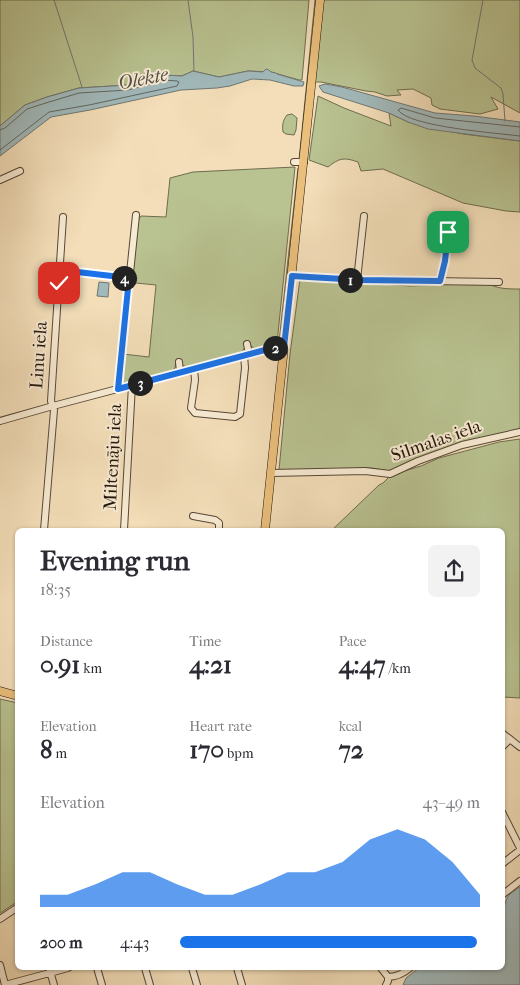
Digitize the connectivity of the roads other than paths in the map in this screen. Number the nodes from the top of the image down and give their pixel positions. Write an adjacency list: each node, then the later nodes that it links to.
1 (320, 0): 3 (main road)
2 (294, 162): 3 (street)
3 (304, 162): 11 (main road)
4 (20, 171): 5 (street)
5 (0, 180)
6 (136, 216): 12 (street)
7 (364, 216): 13 (street)
8 (63, 217): 10 (street, Linu iela)
9 (448, 232): 14 (street)
10 (60, 270): 12 (street); 24 (street, Linu iela)
11 (292, 276): 13 (street); 17 (main road)
12 (129, 278): 23 (street)
13 (357, 280): 14 (street)
14 (440, 281): 15 (street)
15 (499, 282)
16 (248, 344): 18 (street)
17 (284, 347): 18 (street); 27 (main road)
18 (246, 355): 20 (street); 20 (street)
19 (179, 362): 21 (street)
20 (194, 369): 21 (street)
21 (180, 372): 22 (street)
22 (132, 385): 23 (street); 30 (street, Miltenāju iela)
23 (118, 389): 24 (street)
24 (52, 406): 25 (street); 29 (street, Linu iela)
25 (0, 421)
26 (520, 432): 27 (street, Silmalas iela)
27 (271, 473): 32 (main road)
28 (193, 516): 31 (street)
29 (44, 528)
30 (124, 528)
31 (219, 528)
32 (265, 528)
33 (0, 691): 34 (main road)
34 (15, 695)
35 (505, 735): 36 (street)
36 (510, 739): 37 (street); 38 (street)
37 (505, 744)
38 (520, 747)
39 (505, 818): 40 (street)
40 (520, 849): 41 (street)
41 (505, 862)
42 (520, 881): 43 (street)
43 (505, 893)
44 (15, 909): 45 (street)
45 (0, 919)
46 (0, 965): 55 (street)
47 (49, 970): 55 (street); 56 (street)
48 (98, 970): 57 (street)
49 (146, 970): 58 (street)
50 (192, 970): 59 (street)
51 (238, 970): 60 (street)
52 (383, 970): 54 (street)
53 (407, 970): 54 (street)
54 (388, 977): 61 (street)
55 (5, 985)
56 (54, 985)
57 (102, 985)
58 (150, 985)
59 (196, 985)
60 (242, 985)
61 (386, 985)

